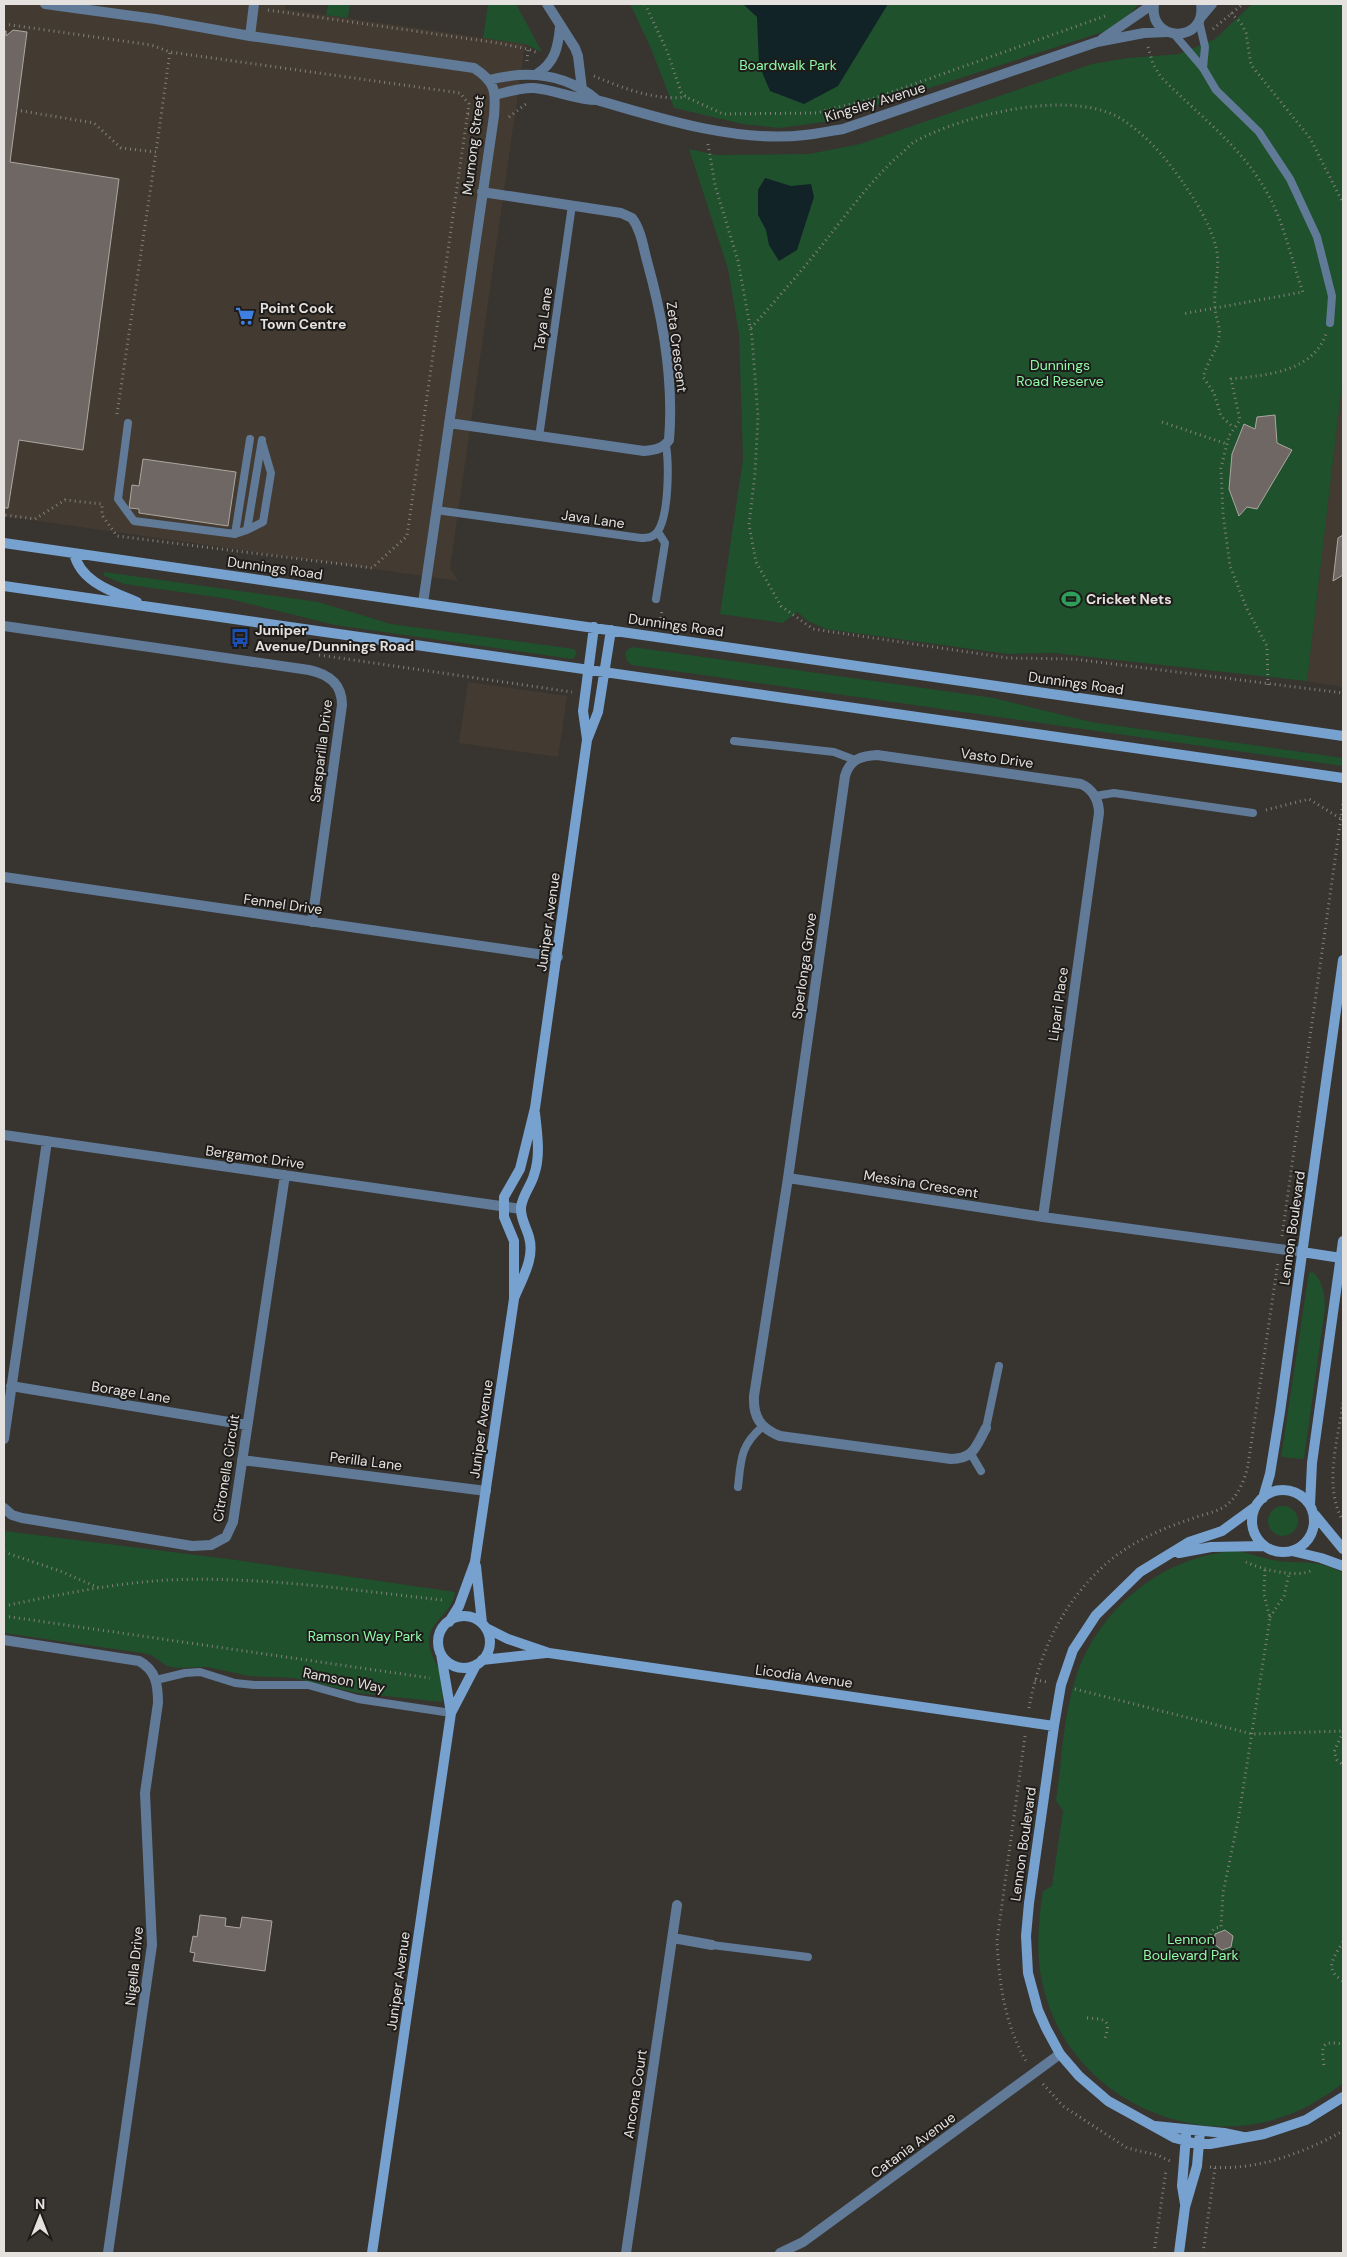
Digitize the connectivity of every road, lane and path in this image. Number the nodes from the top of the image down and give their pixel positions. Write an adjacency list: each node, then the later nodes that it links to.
1 (45, 4): 16 (street, Murnong Street)
2 (547, 4): 13 (street)
3 (645, 4): 27 (path)
4 (1154, 4): 15 (street); 18 (street, Kingsley Avenue)
5 (1201, 4): 11 (street)
6 (1212, 4): 11 (street)
7 (1243, 4): 9 (path)
8 (254, 6): 16 (street); 20 (path)
9 (1231, 13): 17 (path); 33 (path)
10 (1110, 14): 27 (path)
11 (1200, 19): 15 (street); 17 (lane)
12 (4, 24): 19 (path)
13 (560, 27): 20 (street); 22 (street)
14 (1144, 33): 15 (street, Kingsley Avenue); 18 (street, Kingsley Avenue); 35 (path)
15 (1170, 33): 21 (lane)
16 (250, 36): 24 (street, Murnong Street)
17 (1203, 39): 21 (lane)
18 (1097, 42): 30 (street, Kingsley Avenue)
19 (170, 52): 31 (path); 49 (path)
20 (553, 60): 23 (street)
21 (1203, 68): 37 (lane)
22 (580, 70): 25 (street); 27 (path)
23 (537, 74): 24 (street, Kingsley Avenue); 25 (street, Kingsley Avenue)
24 (489, 80): 26 (street, Murnong Street)
25 (582, 89): 28 (street, Kingsley Avenue)
26 (495, 95): 28 (street, Kingsley Avenue); 32 (street, Murnong Street)
27 (686, 97)
28 (597, 100): 30 (street, Kingsley Avenue)
29 (16, 110): 31 (path)
30 (708, 128): 38 (path)
31 (156, 152): 39 (path)
32 (482, 192): 34 (street, Zeta Crescent); 42 (street, Murnong Street)
33 (1343, 202)
34 (572, 205): 44 (lane, Taya Lane); 47 (street, Zeta Crescent)
35 (1215, 309): 36 (path); 38 (path); 43 (path)
36 (1182, 314)
37 (1330, 323): 43 (path)
38 (751, 329): 67 (path)
39 (116, 421)
40 (1162, 422): 46 (path)
41 (128, 423): 54 (lane)
42 (449, 423): 44 (street); 50 (street, Murnong Street)
43 (1233, 427): 46 (path)
44 (538, 437): 47 (street)
45 (250, 439): 54 (lane)
46 (1227, 444): 67 (path)
47 (666, 445): 53 (lane)
48 (104, 495): 49 (path)
49 (102, 504): 51 (path)
50 (436, 510): 53 (lane, Java Lane); 59 (street, Murnong Street)
51 (4, 515)
52 (247, 530): 52 (lane); 54 (lane)
53 (658, 532): 58 (lane)
54 (235, 534)
55 (4, 543): 56 (street, Dunnings Road)
56 (74, 553): 59 (street, Dunnings Road); 60 (street)
57 (4, 586): 60 (street)
58 (656, 600): 64 (path)
59 (423, 603): 62 (street, Dunnings Road)
60 (155, 609): 65 (street)
61 (4, 626): 79 (street, Sarsparilla Drive)
62 (594, 628): 63 (street, Dunnings Road); 65 (street, Juniper Avenue)
63 (611, 630): 64 (street, Dunnings Road); 66 (street, Juniper Avenue)
64 (658, 637): 69 (street, Dunnings Road)
65 (588, 670): 66 (street); 70 (street, Juniper Avenue)
66 (605, 672): 70 (street, Juniper Avenue); 73 (street)
67 (1268, 684): 68 (path)
68 (1343, 693)
69 (1343, 736)
70 (587, 740): 80 (street, Juniper Avenue)
71 (734, 740): 72 (lane)
72 (855, 760): 74 (street, Vasto Drive); 86 (street, Sperlonga Grove)
73 (1343, 778)
74 (1095, 796): 76 (lane); 89 (street, Lipari Place)
75 (1343, 803): 77 (path)
76 (1253, 814): 77 (path)
77 (1342, 820): 91 (path)
78 (4, 877): 79 (street, Fennel Drive)
79 (312, 922): 80 (street, Fennel Drive)
80 (558, 957): 82 (street, Juniper Avenue)
81 (1343, 960): 92 (street, Lennon Boulevard)
82 (535, 1108): 87 (street, Juniper Avenue); 88 (street, Juniper Avenue)
83 (4, 1135): 84 (street, Bergamot Drive)
84 (47, 1141): 85 (street, Bergamot Drive); 96 (street)
85 (285, 1175): 87 (street, Bergamot Drive); 99 (street, Citronella Circuit)
86 (788, 1178): 89 (street, Messina Crescent); 100 (street)
87 (503, 1206): 88 (street, Bergamot Drive); 94 (street, Juniper Avenue)
88 (521, 1210): 94 (street, Juniper Avenue)
89 (1043, 1216): 91 (street, Messina Crescent)
90 (1343, 1241): 93 (street)
91 (1280, 1249): 92 (street, Messina Crescent); 104 (path)
92 (1302, 1252): 93 (street); 105 (street, Lennon Boulevard)
93 (1341, 1258): 107 (street)
94 (514, 1299): 111 (street, Juniper Avenue)
95 (999, 1366): 101 (lane)
96 (11, 1386): 98 (street); 99 (street, Borage Lane)
97 (1343, 1403): 108 (path)
98 (5, 1422): 102 (street)
99 (247, 1425): 106 (street, Citronella Circuit)
100 (762, 1426): 103 (street); 110 (lane)
101 (986, 1428): 103 (street)
102 (4, 1439)
103 (971, 1454): 109 (lane)
104 (1250, 1455): 105 (path); 139 (path)
105 (1272, 1459): 112 (street, Lennon Boulevard)
106 (242, 1460): 111 (street, Perilla Lane); 114 (street, Citronella Circuit)
107 (1312, 1463): 108 (path); 115 (street)
108 (1334, 1467): 116 (path)
109 (981, 1471)
110 (738, 1487)
111 (486, 1491): 122 (street, Juniper Avenue)
112 (1262, 1498): 113 (street); 115 (street)
113 (1255, 1507): 117 (street); 121 (street, Lennon Boulevard)
114 (4, 1508)
115 (1312, 1510): 118 (street); 119 (street)
116 (1343, 1521)
117 (1264, 1546): 119 (street); 121 (street, Lennon Boulevard)
118 (1343, 1549)
119 (1292, 1551): 123 (street)
120 (4, 1552): 126 (path)
121 (1169, 1556): 140 (street, Lennon Boulevard)
122 (475, 1562): 131 (street, Juniper Avenue); 132 (street, Juniper Avenue)
123 (1343, 1566)
124 (1265, 1569): 130 (path)
125 (1289, 1573): 130 (path)
126 (100, 1588): 127 (path); 128 (path)
127 (442, 1600)
128 (4, 1606)
129 (4, 1616): 137 (path)
130 (1270, 1618): 145 (path)
131 (449, 1622): 132 (street); 135 (street)
132 (484, 1626): 134 (street, Licodia Avenue); 136 (street)
133 (4, 1640): 138 (street)
134 (550, 1653): 136 (street, Licodia Avenue); 142 (street, Licodia Avenue)
135 (441, 1654): 136 (street); 141 (street, Juniper Avenue)
136 (479, 1663): 141 (street, Juniper Avenue)
137 (431, 1678)
138 (156, 1680): 141 (lane, Ramson Way); 173 (street, Nigella Drive)
139 (1035, 1680): 140 (path); 142 (path)
140 (1061, 1686): 143 (street, Lennon Boulevard); 145 (path)
141 (451, 1713): 174 (street, Juniper Avenue)
142 (1026, 1722): 143 (street, Licodia Avenue); 159 (path)
143 (1054, 1726): 157 (street, Lennon Boulevard)
144 (1343, 1732): 145 (path); 146 (path)
145 (1252, 1734): 151 (path)
146 (1343, 1765)
147 (677, 1905): 148 (street, Ancona Court)
148 (673, 1938): 150 (street); 175 (street, Ancona Court)
149 (1343, 1942): 153 (path)
150 (712, 1945): 152 (lane)
151 (1212, 1950)
152 (808, 1957)
153 (1343, 1980)
154 (1087, 2018): 155 (path)
155 (1104, 2041)
156 (1343, 2044): 158 (path)
157 (1060, 2054): 159 (street, Catania Avenue); 161 (street, Lennon Boulevard)
158 (1324, 2065)
159 (1034, 2074): 168 (path); 176 (street, Catania Avenue)
160 (1343, 2097): 165 (street, Lennon Boulevard)
161 (1154, 2126): 162 (street, Lennon Boulevard); 166 (street, Lennon Boulevard)
162 (1188, 2129): 163 (street, Lennon Boulevard); 166 (street)
163 (1200, 2131): 165 (street, Lennon Boulevard); 167 (street)
164 (1343, 2131): 171 (path)
165 (1243, 2138): 167 (street, Lennon Boulevard)
166 (1185, 2141): 167 (street, Lennon Boulevard); 169 (street)
167 (1199, 2144): 170 (street)
168 (1168, 2161): 169 (path); 177 (path)
169 (1184, 2164): 172 (street)
170 (1198, 2166): 171 (path); 172 (street)
171 (1215, 2168): 179 (path)
172 (1185, 2207): 178 (street)
173 (108, 2253)
174 (372, 2253)
175 (626, 2253)
176 (780, 2253)
177 (1154, 2253)
178 (1179, 2253)
179 (1203, 2253)

